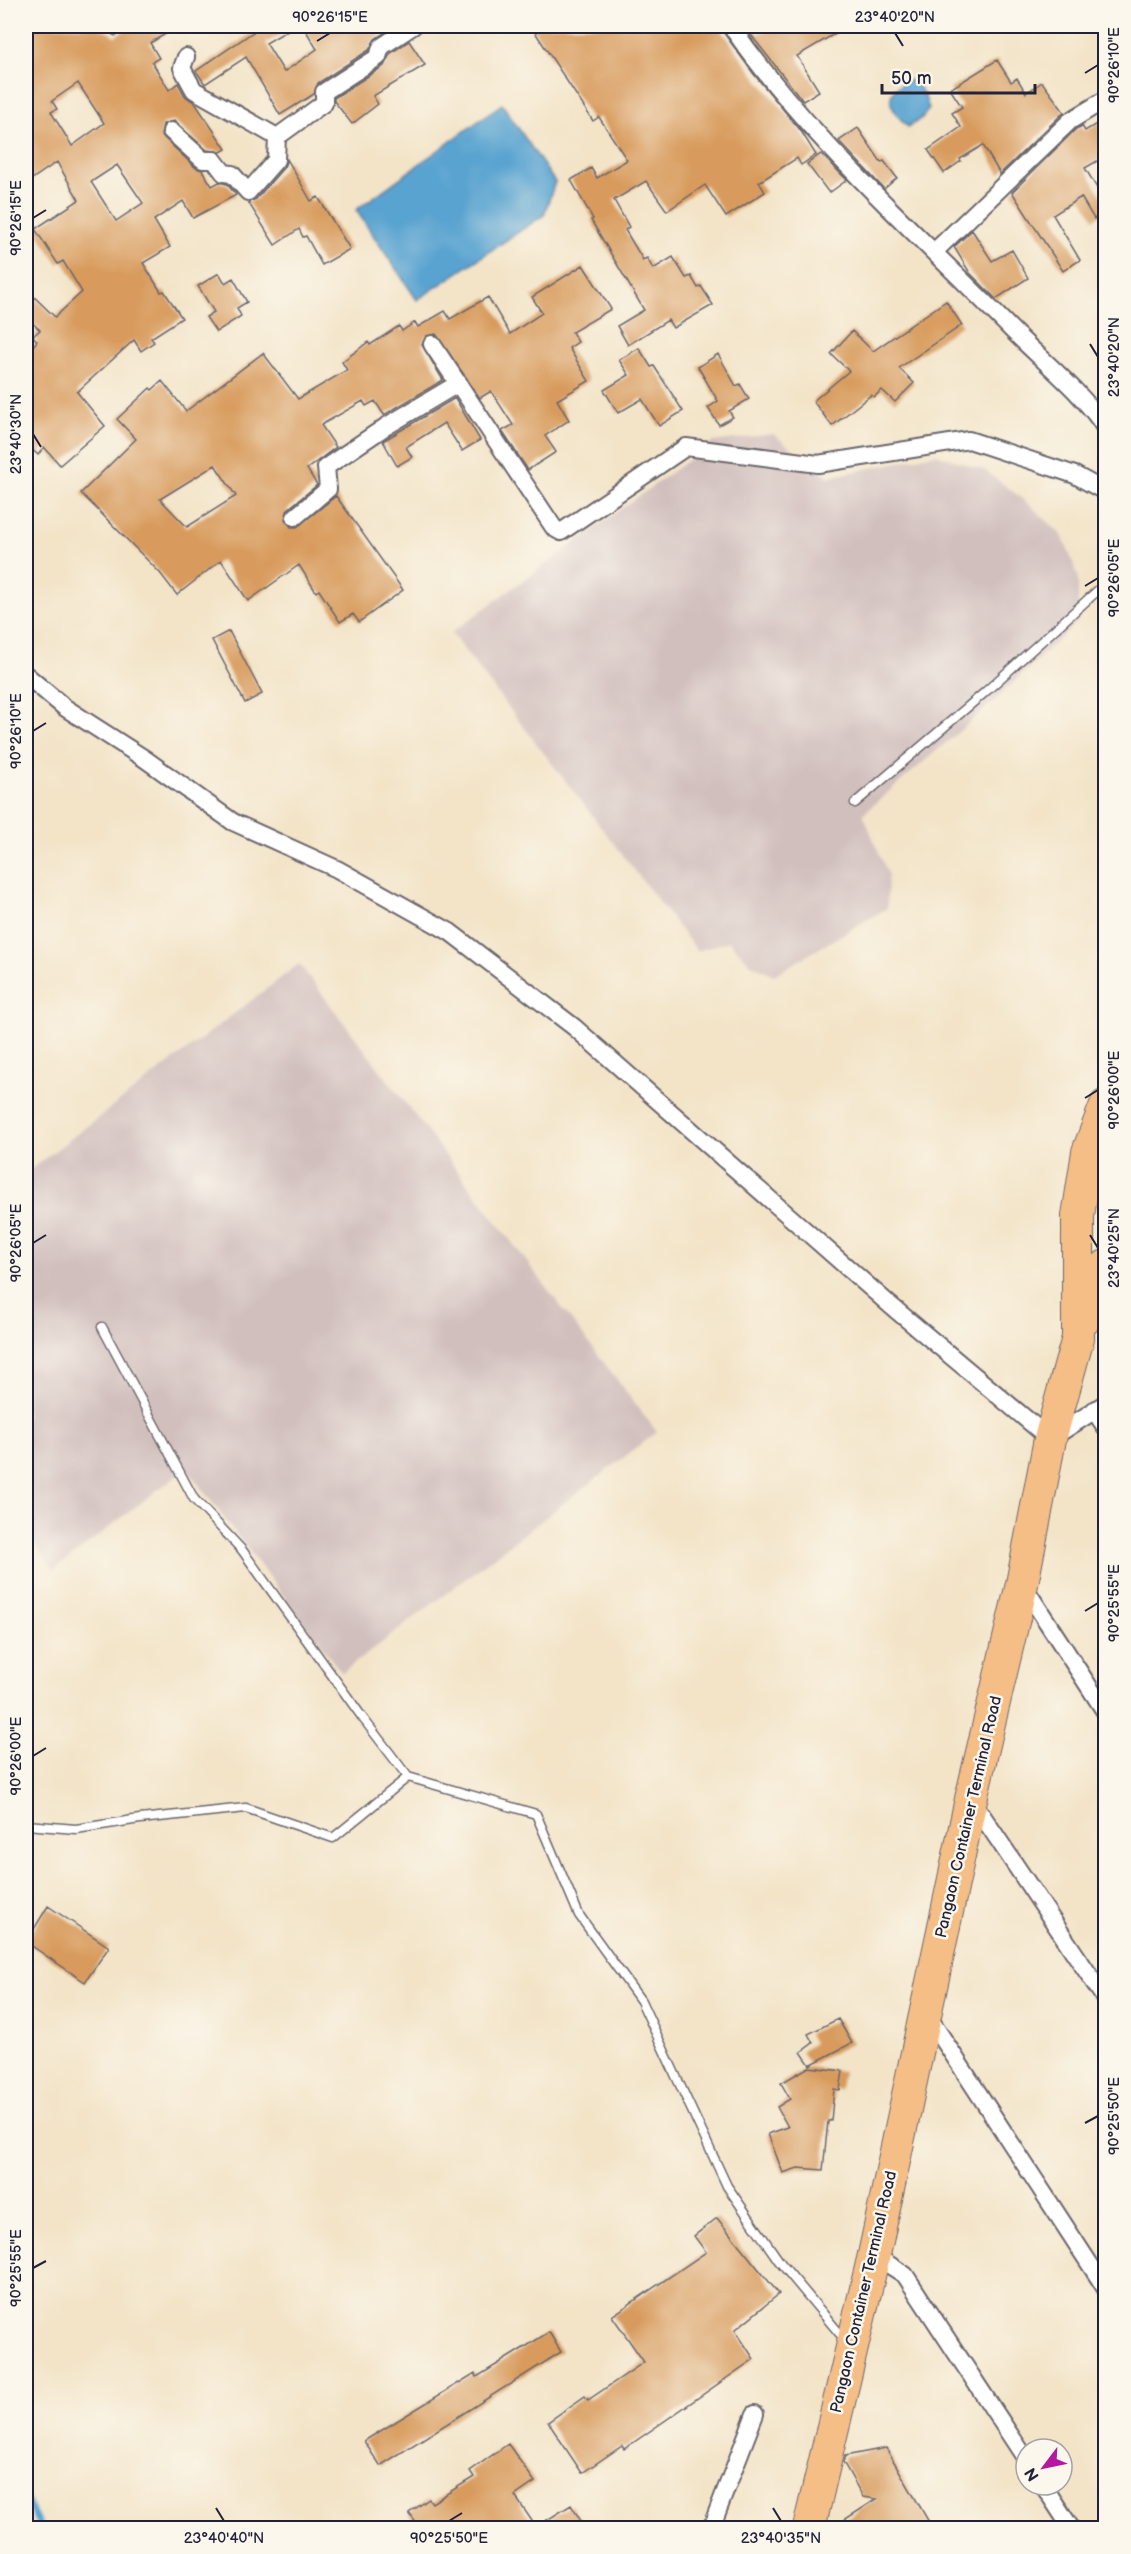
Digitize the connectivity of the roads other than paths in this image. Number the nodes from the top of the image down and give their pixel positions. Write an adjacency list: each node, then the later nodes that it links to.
1 (413, 26): 6 (street)
2 (731, 26): 7 (street)
3 (186, 57): 6 (street)
4 (1106, 99): 7 (street)
5 (171, 131): 6 (street)
6 (278, 137)
7 (935, 251): 10 (street)
8 (432, 344): 9 (street)
9 (459, 384): 11 (street); 12 (street)
10 (1106, 429)
11 (1106, 492)
12 (295, 517)
13 (1106, 584): 15 (lane)
14 (26, 675): 22 (street)
15 (855, 803)
16 (1106, 1105): 19 (highway, Pangaon Container Terminal Road)
17 (1106, 1266): 19 (highway)
18 (102, 1326): 25 (lane)
19 (1078, 1338): 22 (highway, Pangaon Container Terminal Road)
20 (1100, 1406): 21 (street); 22 (street)
21 (1106, 1428)
22 (1050, 1439): 23 (highway, Pangaon Container Terminal Road)
23 (1022, 1584): 24 (street); 26 (highway, Pangaon Container Terminal Road)
24 (1106, 1713)
25 (408, 1777): 27 (lane); 32 (lane)
26 (971, 1799): 28 (street); 29 (highway, Pangaon Container Terminal Road)
27 (26, 1825)
28 (1106, 2001)
29 (926, 2013): 30 (highway, Pangaon Container Terminal Road); 31 (street)
30 (874, 2255): 32 (highway, Pangaon Container Terminal Road); 34 (street)
31 (1106, 2289)
32 (851, 2347): 37 (highway, Pangaon Container Terminal Road)
33 (755, 2414): 36 (street)
34 (1014, 2441)
35 (1051, 2497): 38 (street)
36 (711, 2529)
37 (809, 2529)
38 (1071, 2529)

